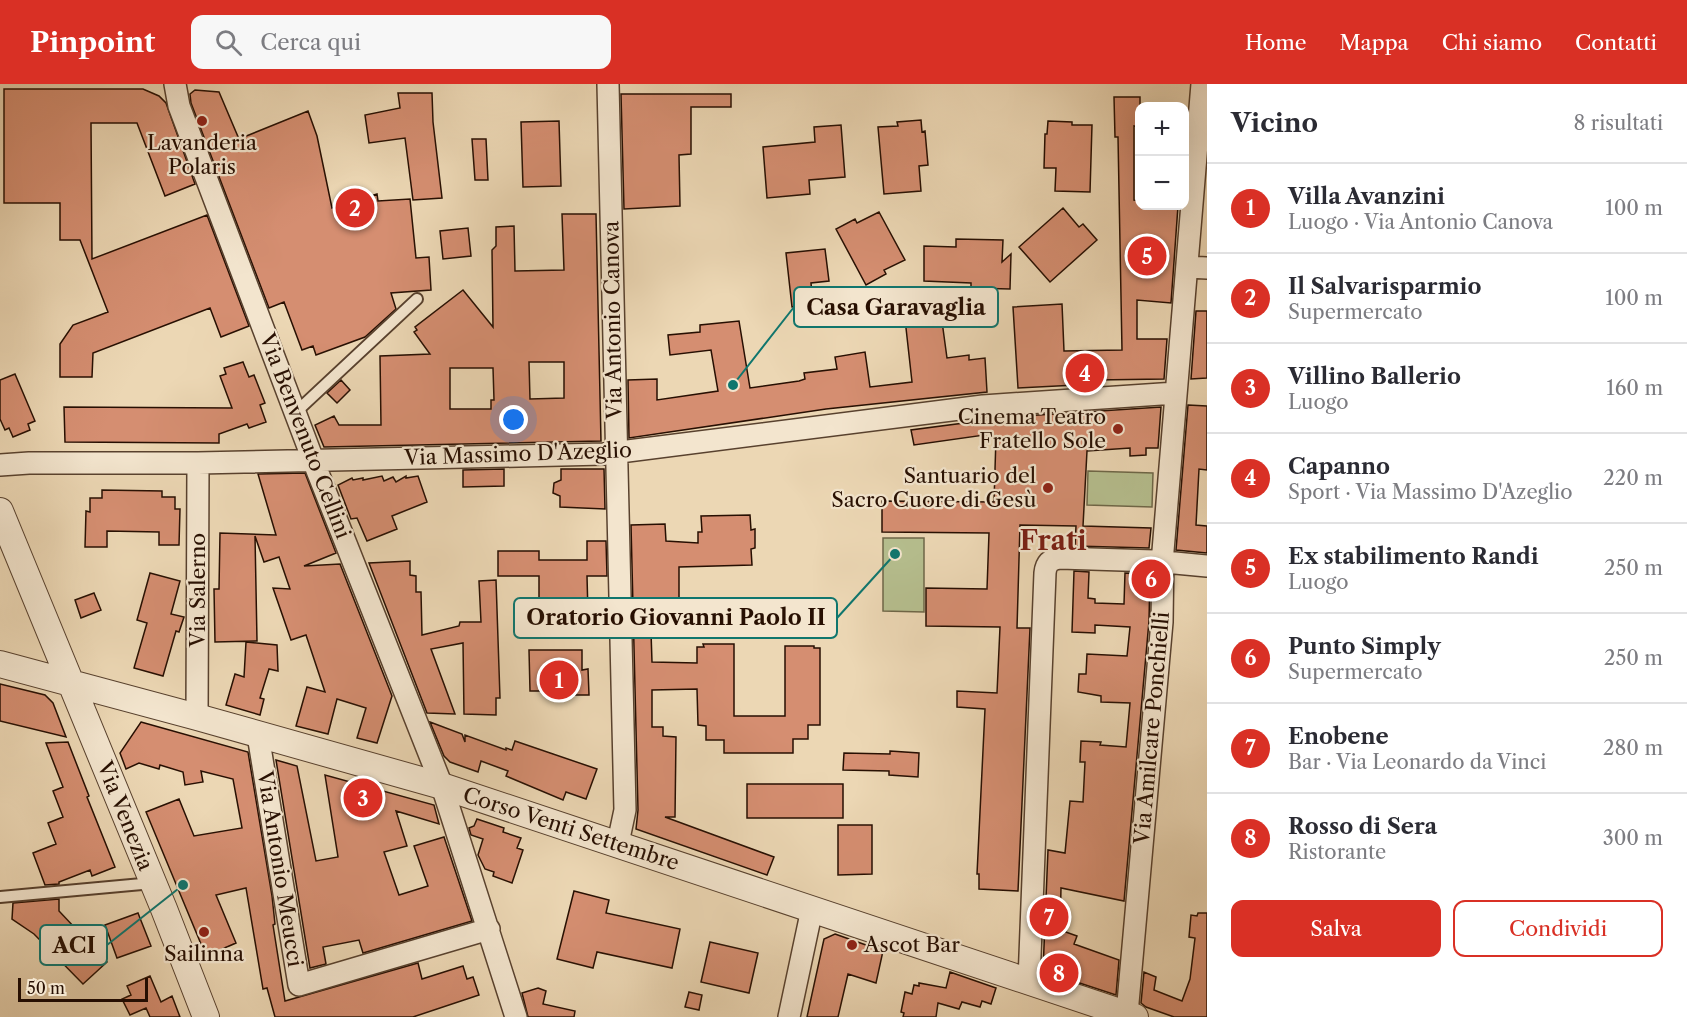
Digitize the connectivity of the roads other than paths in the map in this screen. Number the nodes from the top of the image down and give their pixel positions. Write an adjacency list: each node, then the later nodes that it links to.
1 (174, 84): 7 (street, Via Benvenuto Cellini)
2 (608, 84): 8 (street, Via Antonio Canova)
3 (1202, 84): 4 (street, Via Amilcare Ponchielli)
4 (1197, 268): 6 (street, Via Amilcare Ponchielli)
5 (417, 299): 7 (lane)
6 (1176, 393): 8 (street, Via Massimo D'Azeglio); 13 (street, Via Amilcare Ponchielli)
7 (296, 412): 9 (street, Via Benvenuto Cellini)
8 (616, 453): 9 (street, Via Massimo D'Azeglio); 20 (street, Via Antonio Canova)
9 (313, 460): 10 (street, Via Massimo D'Azeglio); 19 (street, Via Benvenuto Cellini)
10 (198, 463): 11 (street, Via Massimo D'Azeglio); 17 (street, Via Salerno)
11 (0, 465)
12 (0, 512): 16 (street, Via Venezia)
13 (1164, 563): 14 (street); 25 (street); 26 (street, Via Amilcare Ponchielli)
14 (1207, 566)
15 (0, 664): 16 (street, Corso Venti Settembre)
16 (69, 683): 17 (street, Corso Venti Settembre); 21 (street, Via Venezia)
17 (198, 717): 18 (street, Corso Venti Settembre)
18 (258, 735): 19 (street, Corso Venti Settembre); 24 (street, Via Antonio Meucci)
19 (442, 786): 20 (street, Corso Venti Settembre); 24 (street, Via Benvenuto Cellini)
20 (618, 843): 23 (street, Corso Venti Settembre)
21 (153, 884): 22 (lane); 27 (street, Via Venezia)
22 (0, 897)
23 (812, 909): 25 (street, Corso Venti Settembre); 29 (street)
24 (489, 929): 28 (street, Via Benvenuto Cellini)
25 (1029, 981): 26 (street, Corso Venti Settembre)
26 (1131, 1016)
27 (206, 1017)
28 (516, 1017)
29 (789, 1017)

